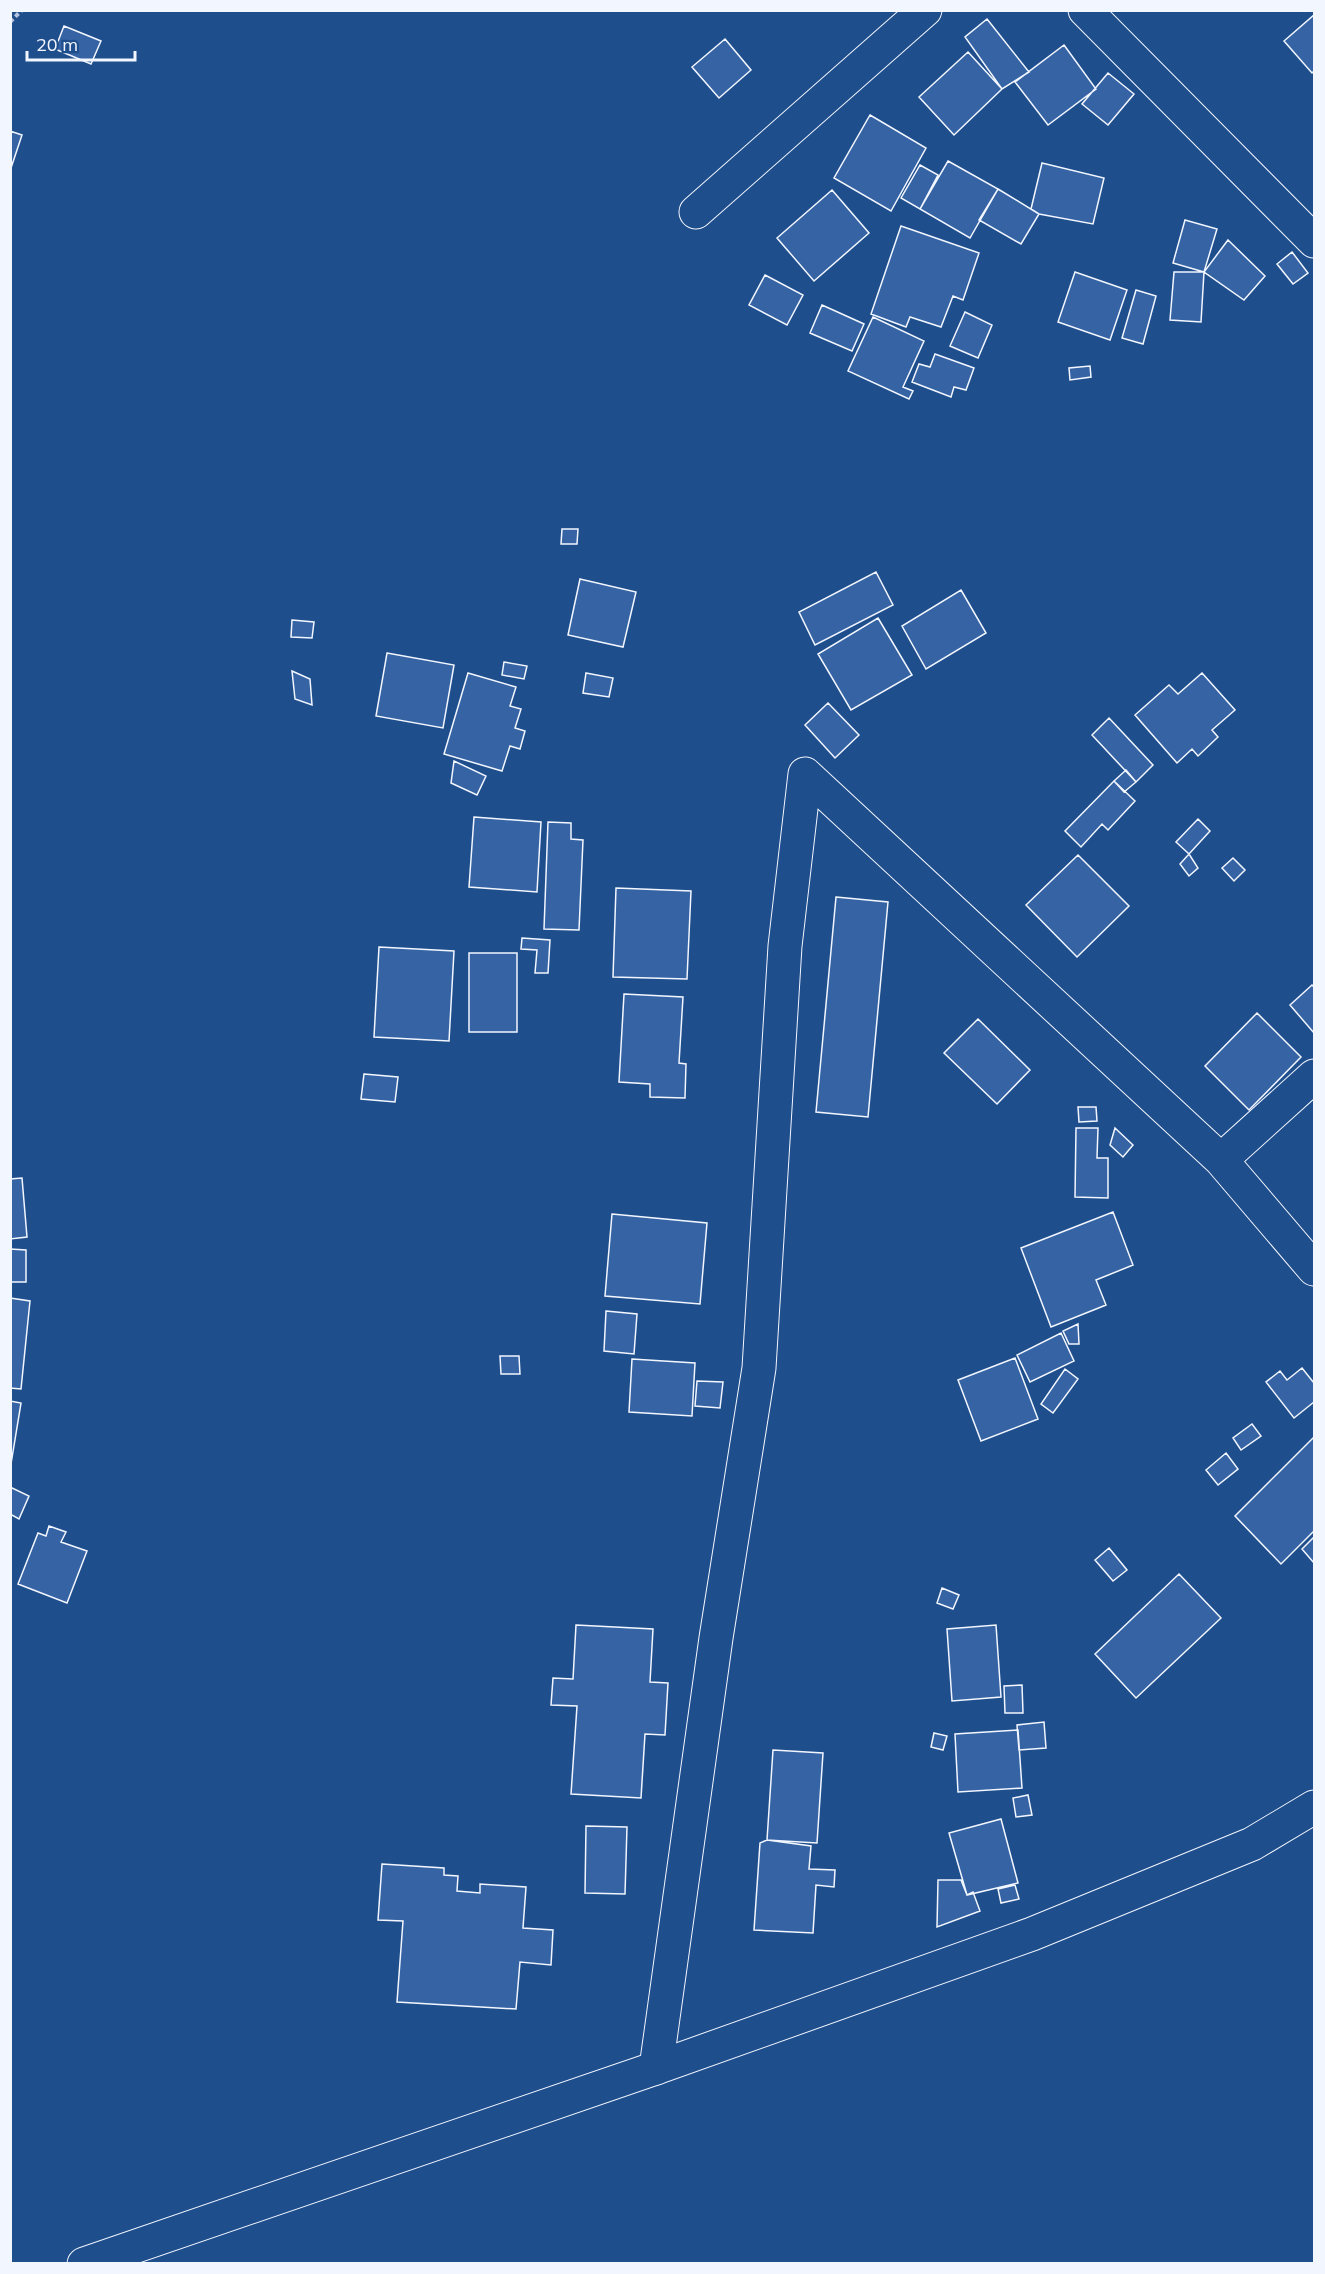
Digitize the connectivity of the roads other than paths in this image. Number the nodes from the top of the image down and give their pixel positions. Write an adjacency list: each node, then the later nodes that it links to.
1 (925, 10): 3 (main road)
2 (1085, 10): 4 (main road)
3 (696, 212)
4 (1314, 241)
5 (1314, 1076): 6 (main road)
6 (1221, 1160): 7 (main road); 9 (main road)
7 (1314, 1269)
8 (1314, 1807): 9 (main road)
9 (656, 2068): 10 (main road)
10 (84, 2264)

